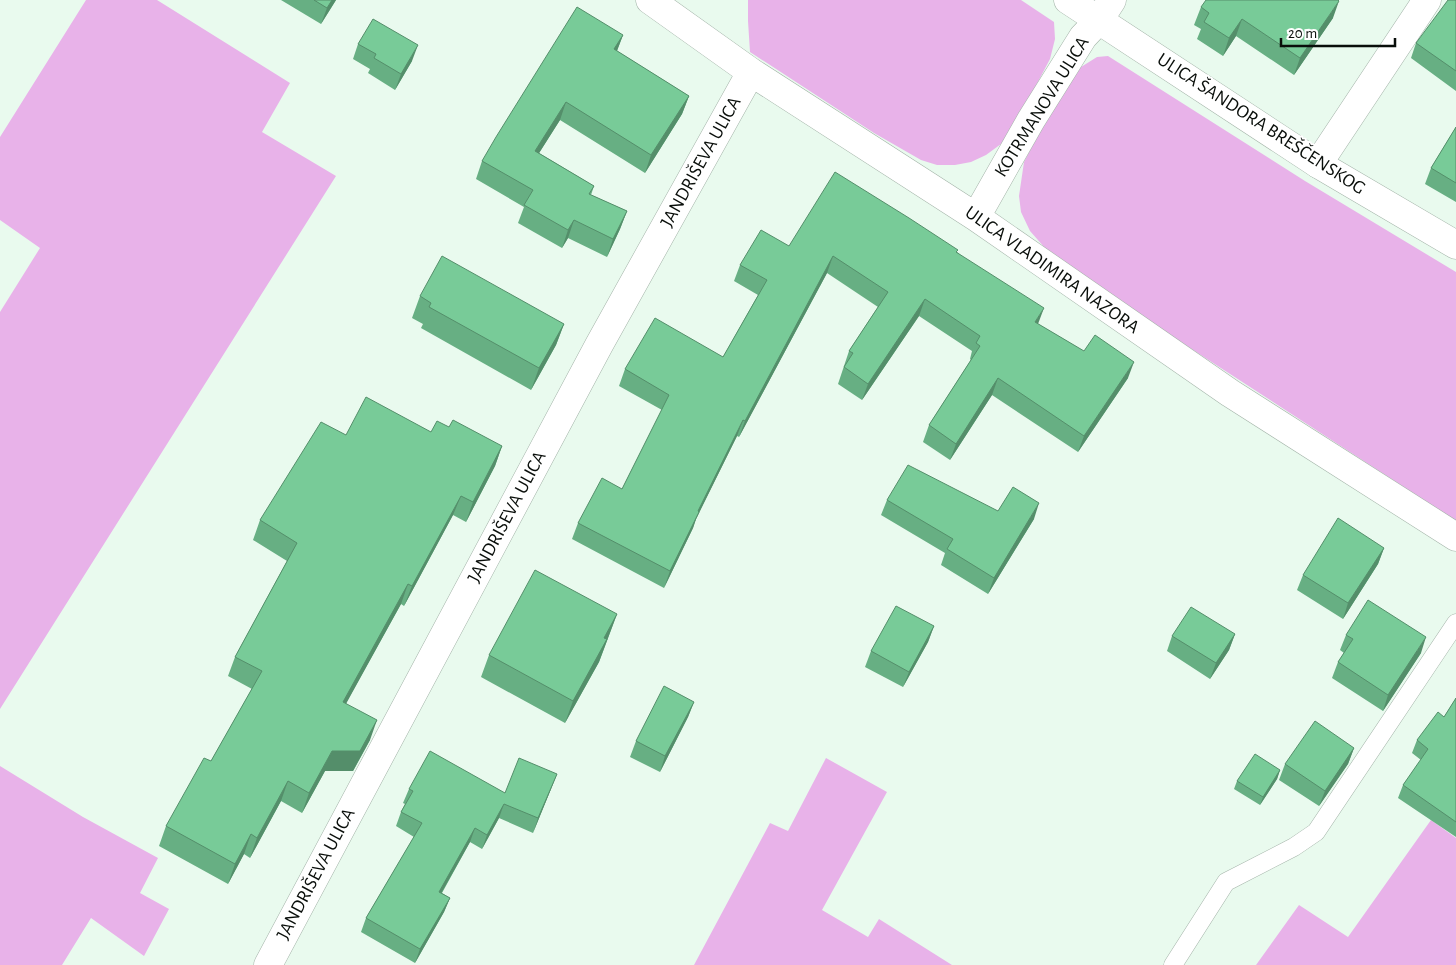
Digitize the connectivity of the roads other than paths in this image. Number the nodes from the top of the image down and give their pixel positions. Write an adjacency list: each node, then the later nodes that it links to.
1 (650, 0): 5 (street, ULICA VLADIMIRA NAZORA)
2 (1068, 0): 4 (street, ULICA ŠANDORA BREŠČENSKOG)
3 (1427, 0): 6 (street)
4 (1106, 10): 6 (street, ULICA ŠANDORA BREŠČENSKOG); 7 (street, KOTRMANOVA ULICA)
5 (752, 72): 7 (street, ULICA VLADIMIRA NAZORA); 11 (street, JANDRIŠEVA ULICA)
6 (1318, 164): 8 (street, ULICA ŠANDORA BREŠČENSKOG)
7 (976, 216): 9 (street, ULICA VLADIMIRA NAZORA)
8 (1456, 245)
9 (1456, 537)
10 (1456, 623): 12 (lane)
11 (268, 965)
12 (1172, 965)

